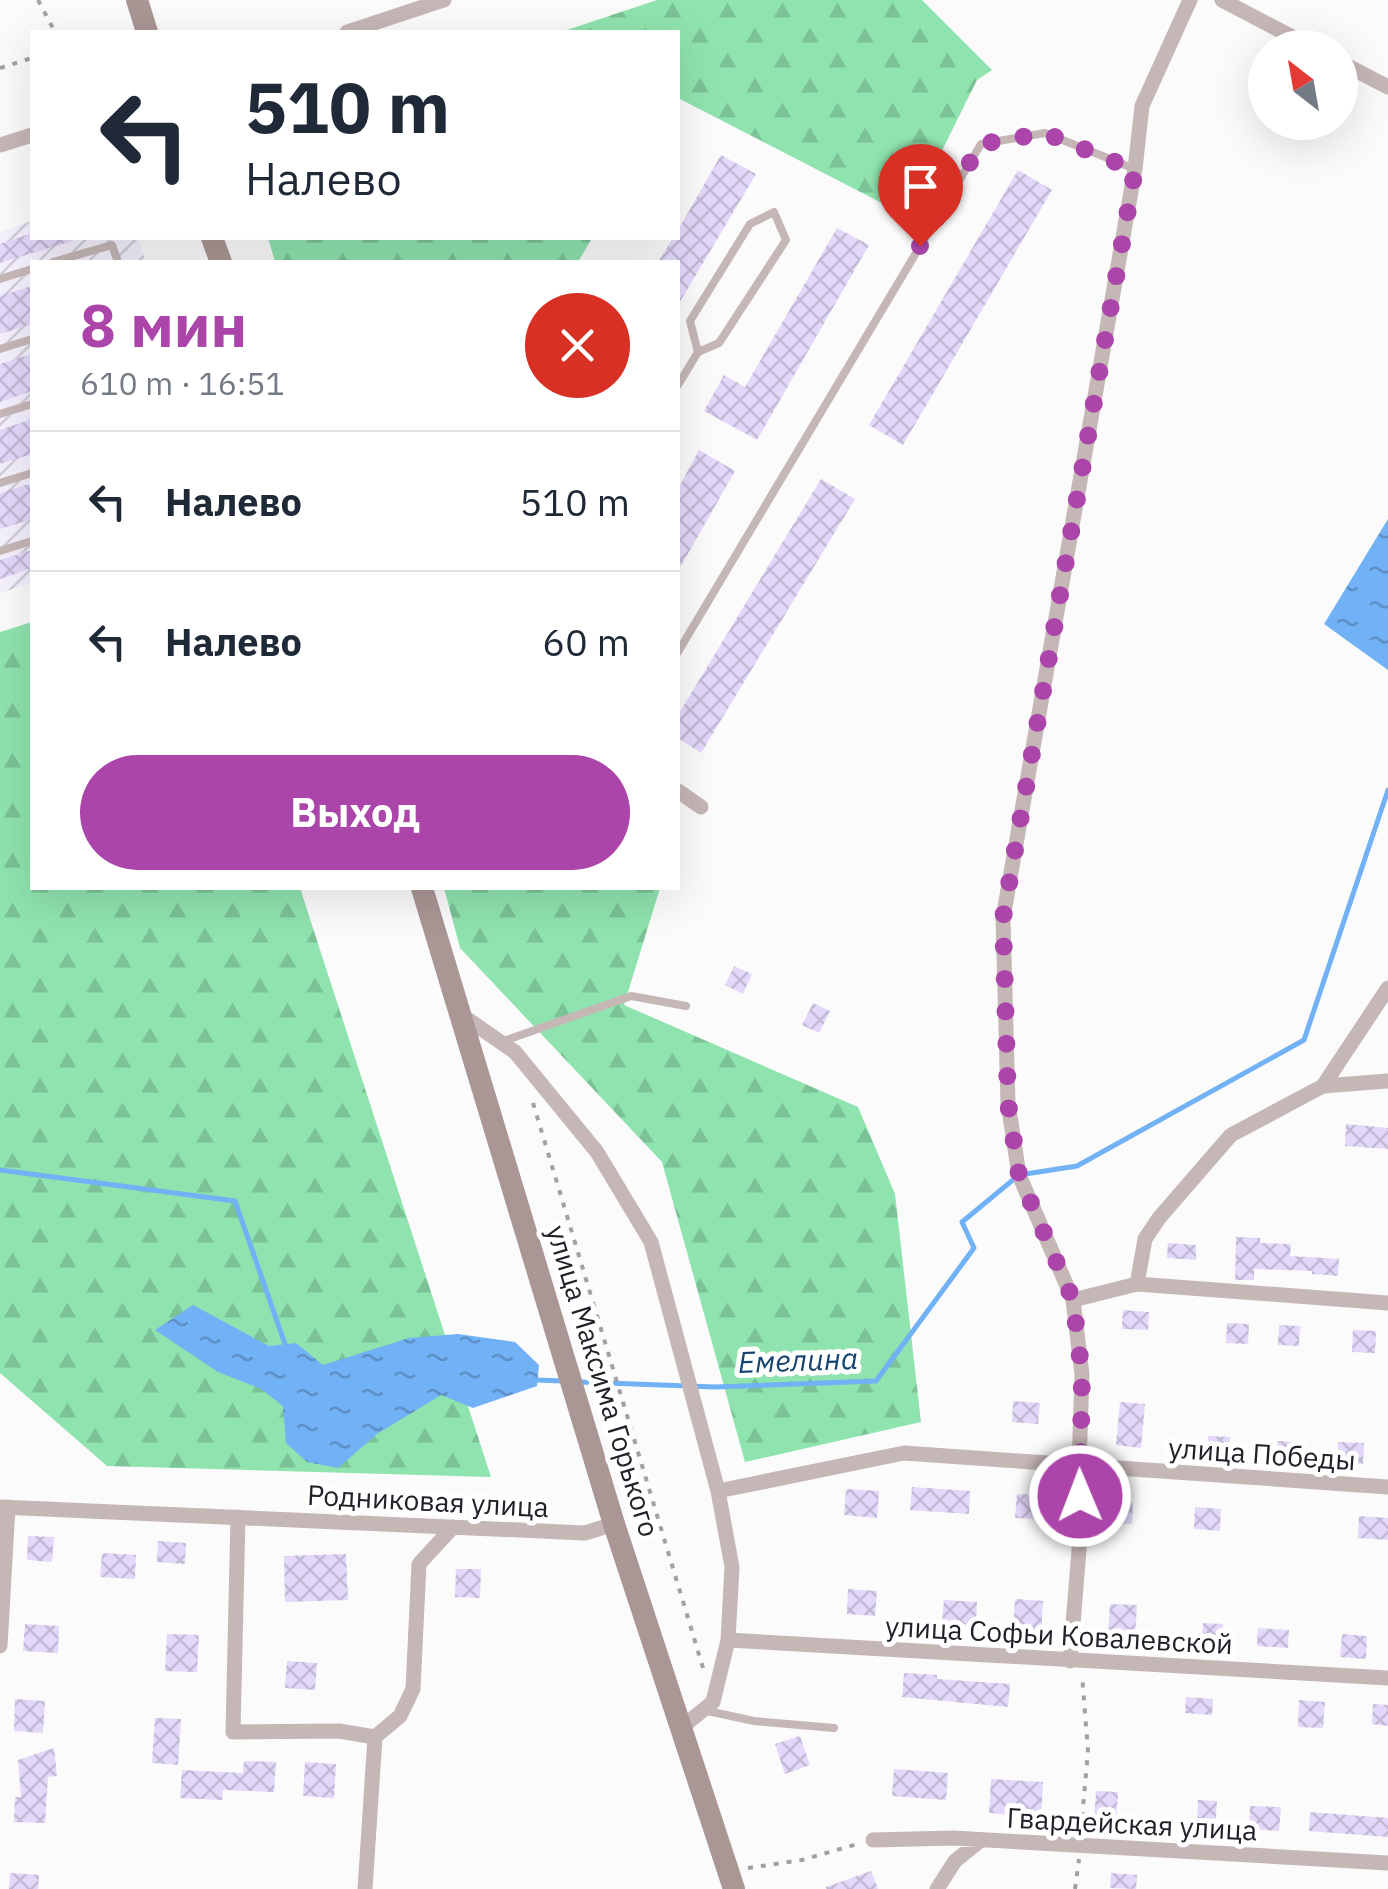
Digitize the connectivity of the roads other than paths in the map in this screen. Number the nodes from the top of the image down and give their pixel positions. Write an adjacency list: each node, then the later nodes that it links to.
1 (137, 0): 5 (main road)
2 (444, 0): 6 (street)
3 (1190, 0): 12 (street)
4 (1222, 0): 7 (street)
5 (146, 30)
6 (352, 30)
7 (1279, 30)
8 (1358, 71): 9 (street)
9 (1388, 86)
10 (30, 137): 11 (street)
11 (0, 146)
12 (1135, 170): 27 (lane); 38 (street)
13 (60, 260): 14 (lane)
14 (117, 260)
15 (30, 270): 16 (lane)
16 (0, 278)
17 (30, 340): 18 (lane)
18 (0, 350)
19 (698, 352): 19 (lane); 20 (lane)
20 (680, 382)
21 (30, 405): 22 (lane)
22 (0, 414)
23 (30, 475): 24 (lane)
24 (0, 484)
25 (30, 542): 26 (lane)
26 (0, 551)
27 (680, 649)
28 (680, 792): 29 (street)
29 (701, 806)
30 (423, 890): 33 (main road, улица Максима Горького)
31 (1388, 988): 36 (street)
32 (686, 1006): 34 (lane)
33 (463, 1016): 34 (street); 45 (main road, улица Максима Горького)
34 (501, 1042): 42 (street)
35 (1388, 1081): 36 (street)
36 (1323, 1086): 37 (street)
37 (1137, 1284): 38 (street); 39 (street)
38 (1073, 1300): 40 (street)
39 (1388, 1303)
40 (1079, 1467): 41 (street, улица Победы); 42 (street, улица Победы); 49 (street)
41 (1388, 1487)
42 (718, 1492): 47 (street)
43 (4, 1507): 44 (street, Родниковая улица); 48 (street)
44 (238, 1518): 46 (street, Родниковая улица); 54 (street)
45 (614, 1524): 46 (street, Родниковая улица); 52 (main road, улица Максима Горького)
46 (453, 1527): 54 (street)
47 (728, 1640): 49 (street, улица Софьи Ковалевской); 51 (street)
48 (0, 1646)
49 (1075, 1661): 50 (street, улица Софьи Ковалевской)
50 (1388, 1678)
51 (708, 1706): 52 (street); 53 (lane)
52 (681, 1728): 58 (main road, улица Максима Горького)
53 (834, 1728)
54 (374, 1738): 59 (street)
55 (873, 1840): 56 (street, Гвардейская улица)
56 (981, 1840): 57 (street, Гвардейская улица); 60 (street)
57 (1388, 1863)
58 (732, 1880)
59 (365, 1889)
60 (937, 1889)

